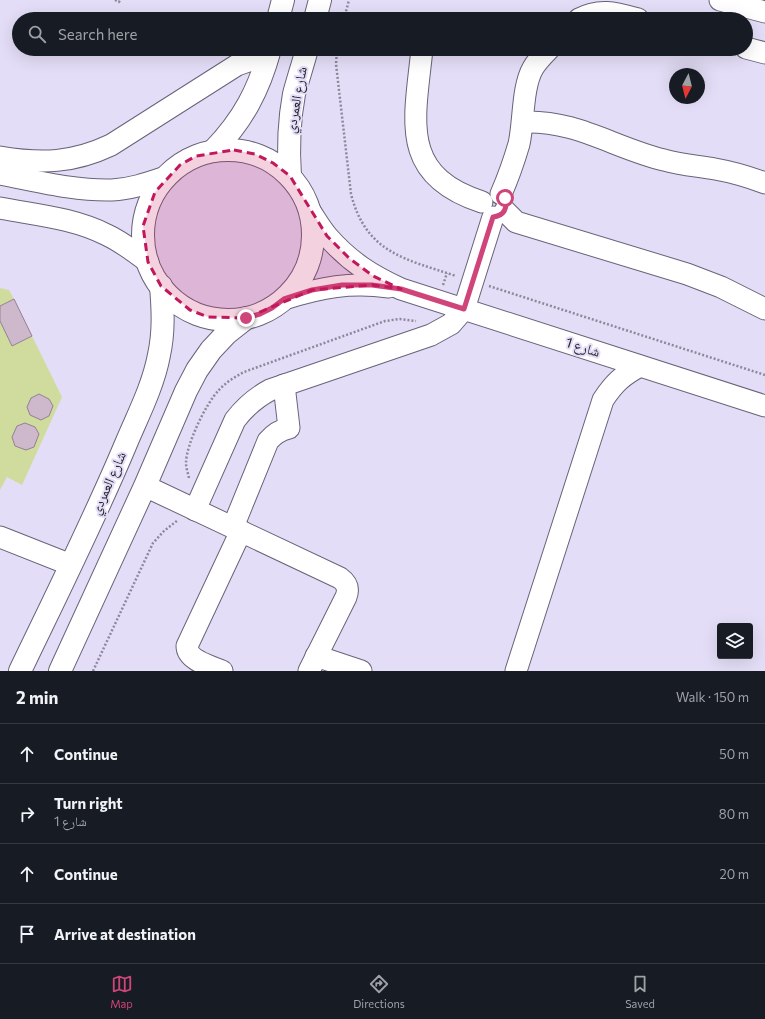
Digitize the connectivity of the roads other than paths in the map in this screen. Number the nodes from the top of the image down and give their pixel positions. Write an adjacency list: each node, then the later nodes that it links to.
1 (283, 0): 4 (main road)
2 (320, 0): 5 (main road)
3 (720, 0): 8 (street)
4 (280, 12)
5 (317, 12)
6 (597, 12): 7 (street)
7 (609, 12)
8 (765, 12)
9 (753, 50): 10 (street)
10 (765, 53)
11 (262, 56): 18 (street)
12 (268, 56): 17 (main road)
13 (305, 56): 20 (main road, شارع العمردي)
14 (421, 56): 23 (street)
15 (543, 56): 16 (street)
16 (523, 122): 22 (street); 23 (street)
17 (213, 151): 20 (main road); 21 (main road)
18 (0, 157)
19 (0, 174): 21 (street)
20 (290, 176): 25 (main road)
21 (166, 177): 26 (main road)
22 (765, 183)
23 (495, 206): 30 (street); 31 (street)
24 (0, 208): 26 (street)
25 (310, 211): 28 (street, شارع 1); 29 (main road)
26 (148, 262): 27 (main road)
27 (161, 286): 32 (main road); 40 (main road, شارع العمردي)
28 (401, 289): 29 (street, شارع 1); 30 (street, شارع 1)
29 (284, 299): 32 (main road)
30 (464, 309): 33 (street, شارع 1); 34 (street)
31 (765, 309)
32 (246, 318): 36 (main road)
33 (640, 366): 35 (street, شارع 1); 46 (street)
34 (284, 384): 37 (street); 38 (street)
35 (765, 406)
36 (145, 486): 37 (street); 43 (main road)
37 (195, 510): 38 (street)
38 (237, 529): 41 (street); 44 (street)
39 (0, 537): 40 (street)
40 (71, 566): 42 (main road, شارع العمردي)
41 (312, 664): 45 (street)
42 (20, 671)
43 (60, 671)
44 (222, 671)
45 (361, 671)
46 (516, 671)

